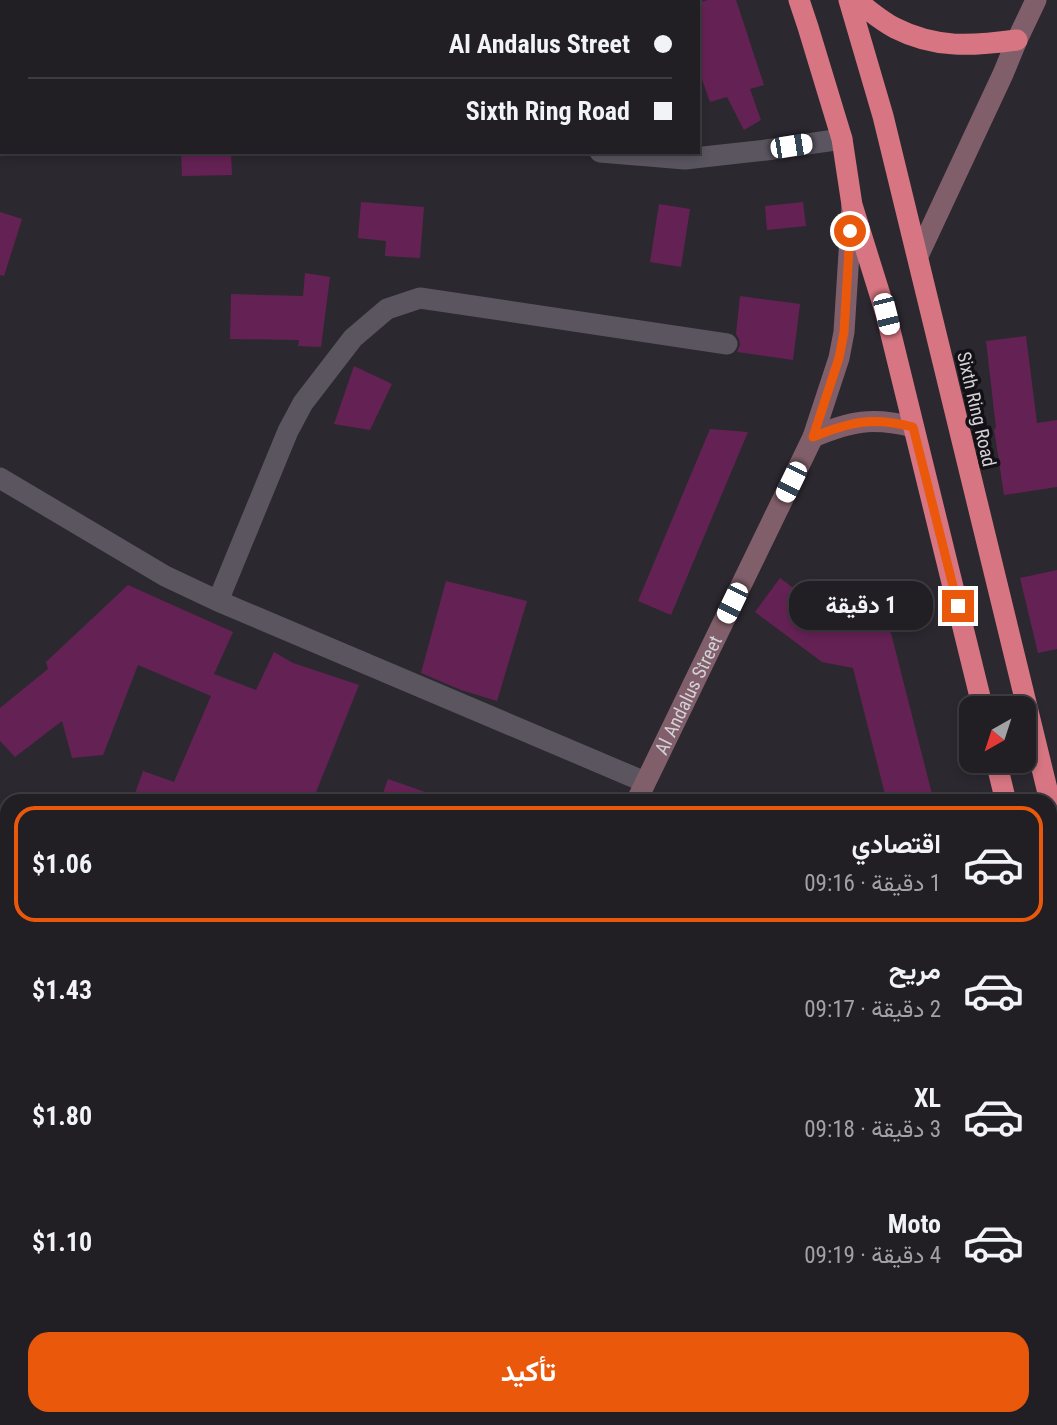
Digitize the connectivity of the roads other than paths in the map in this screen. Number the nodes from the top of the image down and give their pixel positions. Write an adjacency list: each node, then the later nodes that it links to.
1 (799, 0): 6 (highway)
2 (849, 0): 9 (highway, Sixth Ring Road)
3 (855, 0): 5 (highway)
4 (1036, 0): 5 (main road)
5 (1017, 40): 9 (main road)
6 (842, 139): 7 (street); 8 (highway)
7 (624, 154)
8 (852, 205): 11 (highway); 12 (main road, Al Andalus Street)
9 (918, 256): 20 (highway, Sixth Ring Road)
10 (727, 344): 14 (street)
11 (913, 427): 12 (main road); 15 (highway)
12 (813, 437): 17 (main road, Al Andalus Street)
13 (0, 478): 14 (street)
14 (218, 601): 17 (street)
15 (980, 696)
16 (999, 774): 19 (highway)
17 (645, 782): 18 (main road, Al Andalus Street)
18 (640, 794)
19 (1004, 794)
20 (1048, 794)

